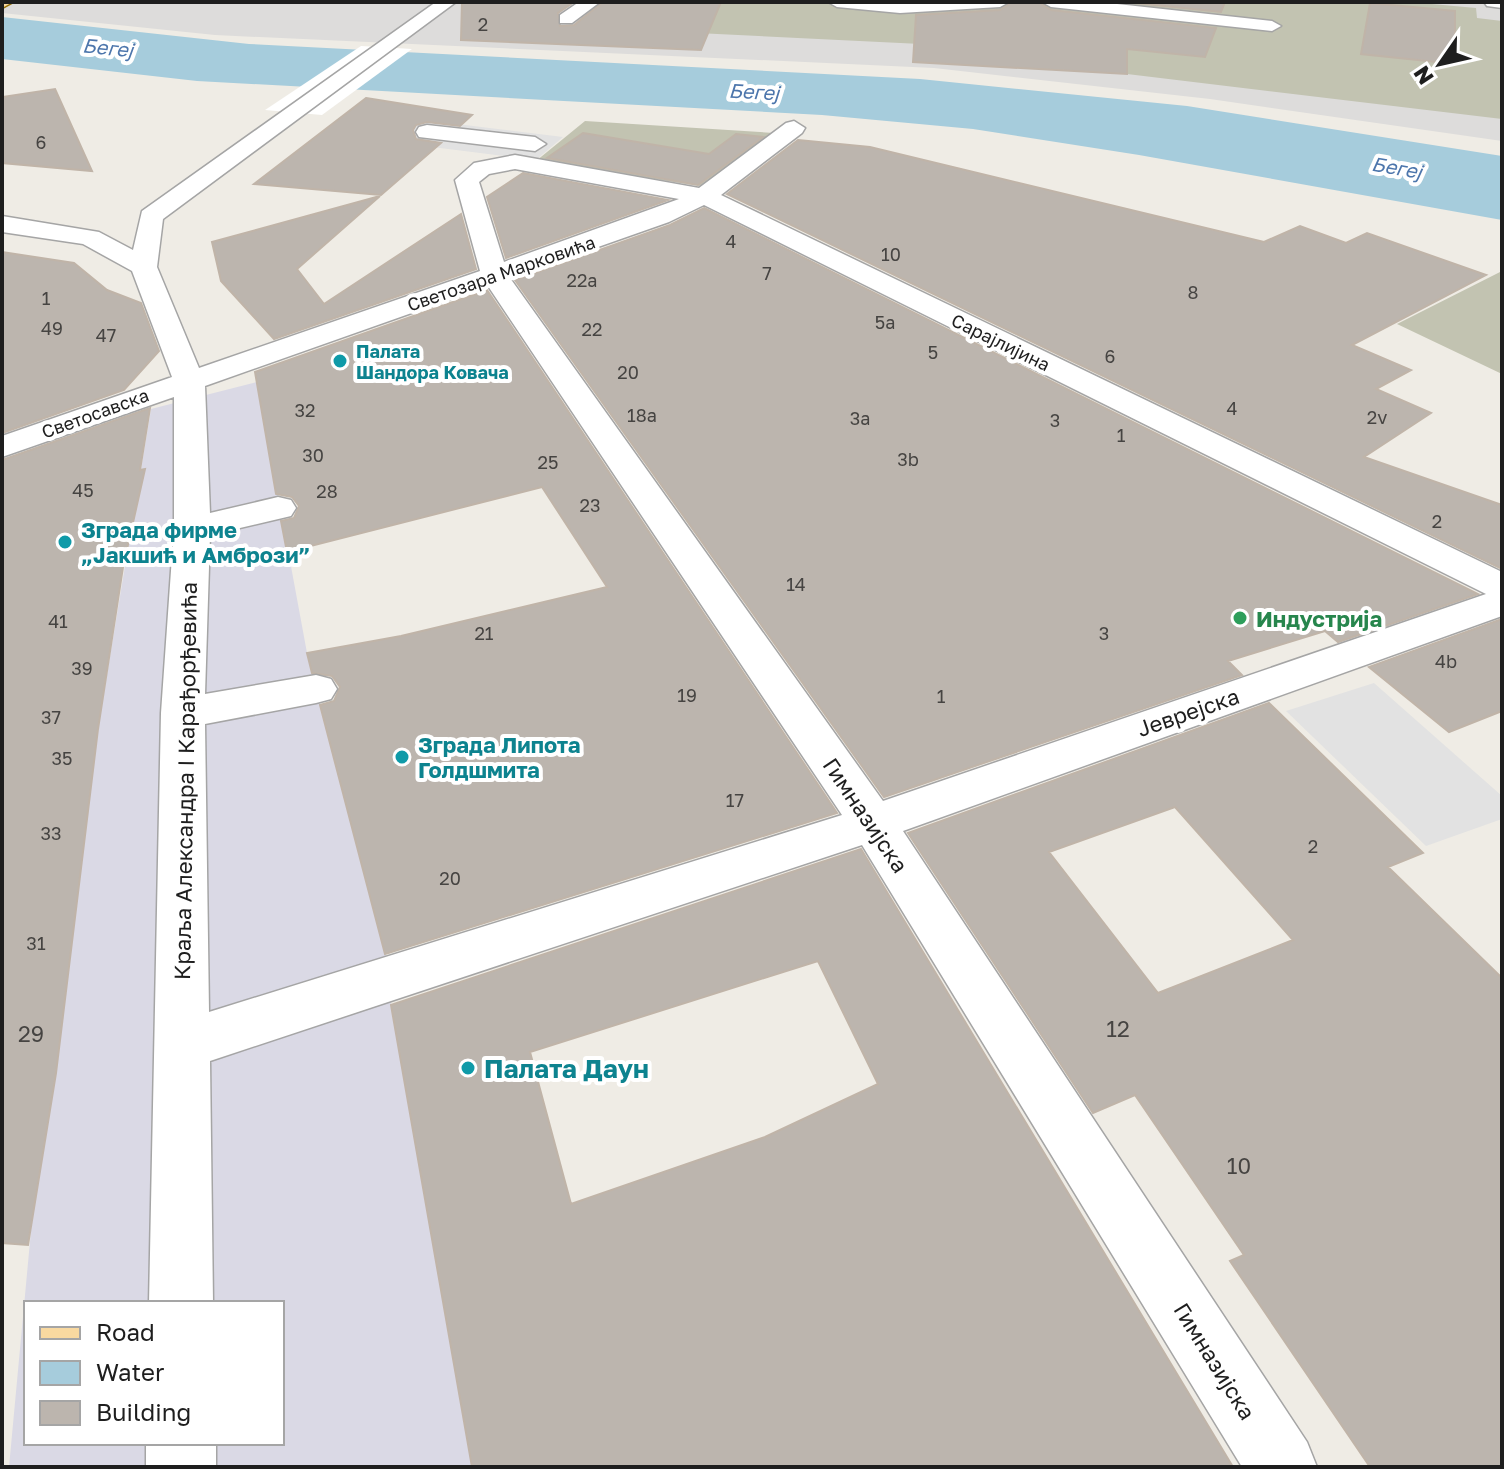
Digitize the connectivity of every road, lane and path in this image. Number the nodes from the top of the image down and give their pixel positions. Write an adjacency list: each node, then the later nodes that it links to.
1 (447, 2): 16 (street)
2 (591, 2): 8 (street)
3 (837, 2): 4 (street)
4 (1000, 2)
5 (1051, 2): 9 (street)
6 (1493, 2): 7 (street)
7 (1502, 3)
8 (566, 19)
9 (1272, 26)
10 (794, 128): 14 (street, Светозара Марковића)
11 (427, 132): 12 (street)
12 (517, 163): 13 (street, Сарајлијина); 14 (street, Сарајлијина)
13 (482, 168): 17 (street, Гимназијска)
14 (704, 196): 17 (street, Светозара Марковића); 22 (street, Сарајлијина)
15 (2, 224): 16 (street)
16 (144, 267): 18 (street, Краља Александра I Карађорђевића)
17 (495, 276): 18 (street, Светозара Марковића); 26 (street, Гимназијска)
18 (189, 380): 19 (street, Светосавска); 21 (street, Краља Александра I Карађорђевића)
19 (2, 447)
20 (278, 508): 21 (street)
21 (192, 528): 25 (street, Краља Александра I Карађорђевића)
22 (1502, 587)
23 (1502, 602): 26 (street, Јеврејска)
24 (316, 689): 25 (street)
25 (183, 713): 27 (street, Краља Александра I Карађорђевића)
26 (873, 823): 27 (street, Јеврејска); 31 (street, Гимназијска)
27 (180, 1046): 28 (street, Краља Александра I Карађорђевића)
28 (181, 1301)
29 (181, 1445): 30 (street)
30 (181, 1467)
31 (1282, 1467)

